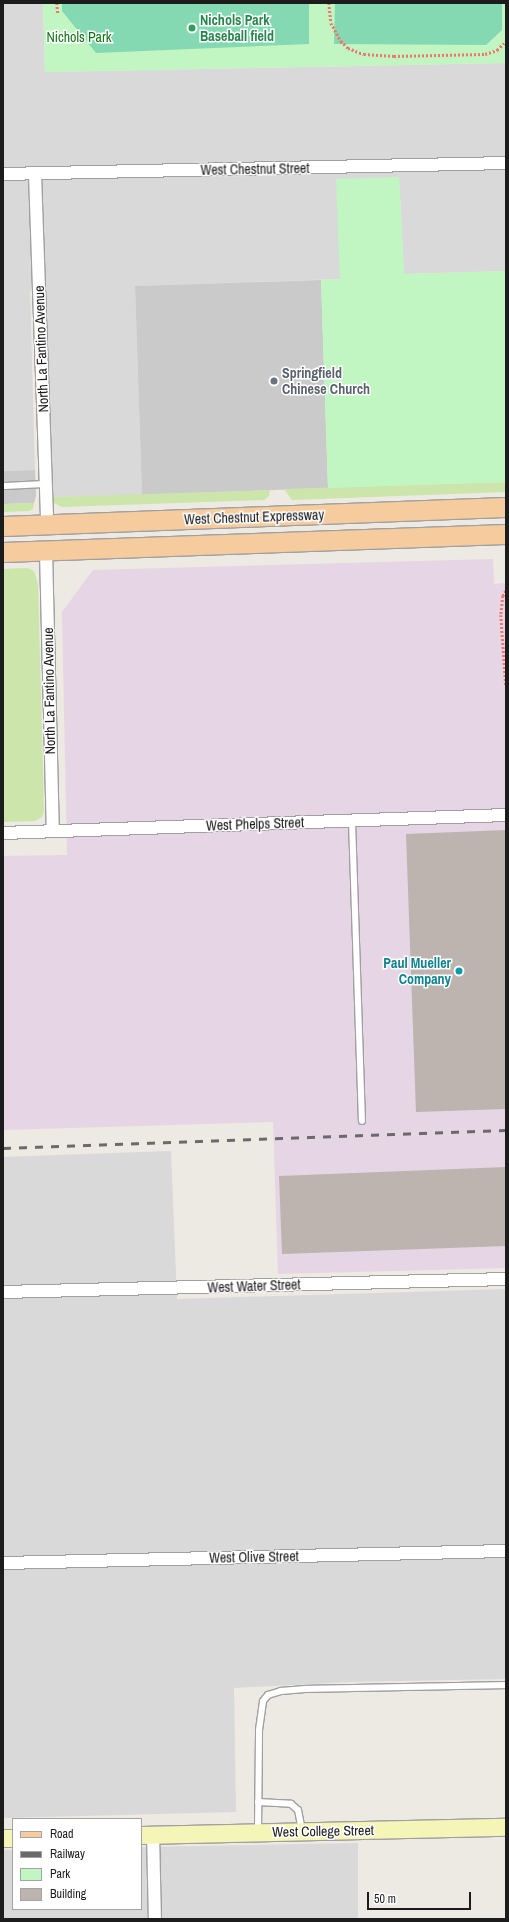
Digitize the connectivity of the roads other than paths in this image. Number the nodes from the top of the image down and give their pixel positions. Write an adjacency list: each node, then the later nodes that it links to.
1 (506, 163): 3 (street, West Chestnut Street)
2 (3, 174): 3 (street, West Chestnut Street)
3 (35, 174): 4 (street, North La Fantino Avenue)
4 (46, 484): 5 (lane); 7 (street, North La Fantino Avenue)
5 (3, 486)
6 (506, 507): 7 (main road, West Chestnut Expressway)
7 (47, 524): 8 (main road, West Chestnut Expressway)
8 (3, 526)
9 (506, 534): 10 (main road, West Chestnut Expressway)
10 (46, 551): 11 (main road, West Chestnut Expressway); 14 (street, North La Fantino Avenue)
11 (3, 552)
12 (506, 815): 13 (street, West Phelps Street)
13 (352, 821): 14 (street, West Phelps Street); 16 (lane)
14 (53, 831): 15 (street, West Phelps Street)
15 (3, 833)
16 (362, 1121)
17 (506, 1279): 18 (street, West Water Street)
18 (3, 1292)
19 (506, 1552): 20 (street, West Olive Street)
20 (3, 1563)
21 (506, 1685): 22 (lane)
22 (258, 1802): 24 (lane); 25 (lane)
23 (506, 1827): 24 (main road, West College Street)
24 (302, 1831): 25 (main road, West College Street)
25 (258, 1832): 26 (main road, West College Street)
26 (147, 1834): 27 (street)
27 (154, 1919)

